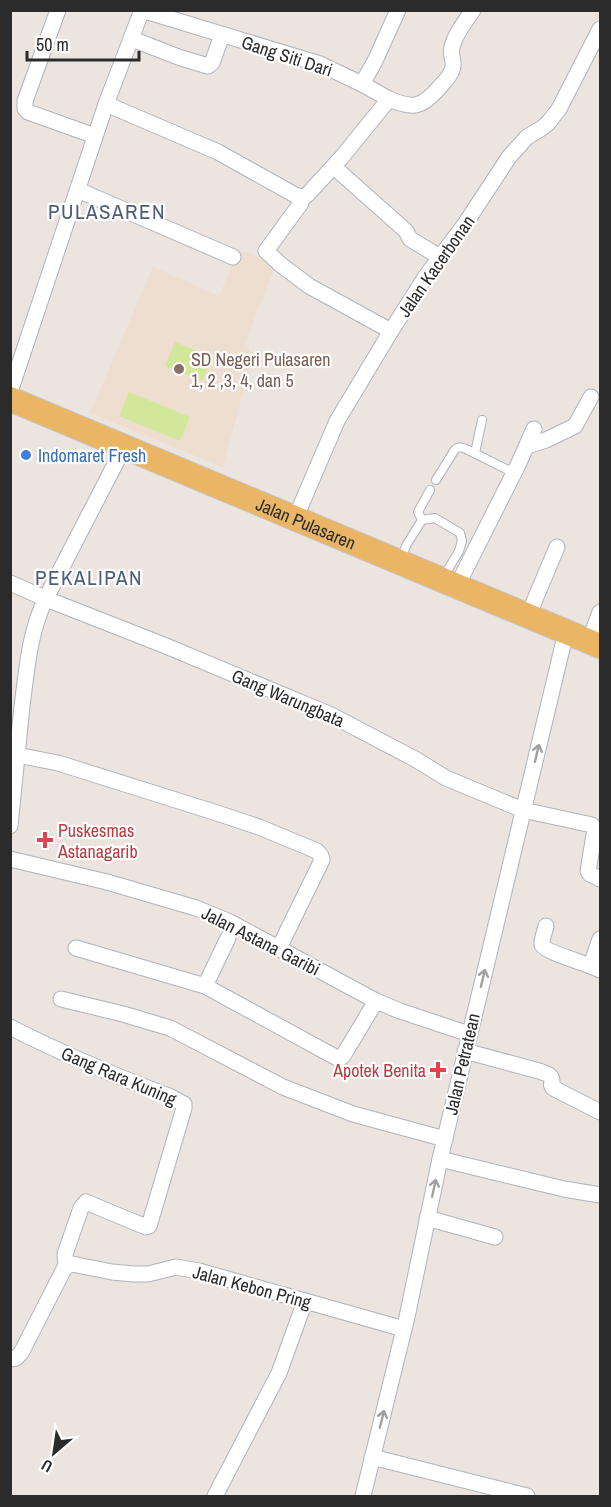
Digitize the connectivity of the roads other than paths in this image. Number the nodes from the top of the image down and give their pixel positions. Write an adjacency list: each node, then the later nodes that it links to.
1 (58, 10): 11 (street)
2 (142, 10): 6 (street, Gang Siti Dari); 7 (street)
3 (398, 10): 8 (street)
4 (473, 10): 9 (street, Gang Siti Dari)
5 (600, 29): 15 (street, Jalan Kacerbonan)
6 (222, 34): 7 (street); 8 (street, Gang Siti Dari)
7 (132, 39): 10 (street)
8 (362, 84): 9 (street, Gang Siti Dari)
9 (389, 99): 12 (street)
10 (106, 104): 11 (street); 14 (street)
11 (95, 136): 13 (street)
12 (334, 167): 14 (street); 15 (street)
13 (78, 190): 16 (street); 18 (street)
14 (302, 197): 17 (street)
15 (440, 256): 17 (street, Jalan Kacerbonan)
16 (233, 257)
17 (391, 332): 29 (street, Jalan Kacerbonan)
18 (10, 392)
19 (591, 397): 23 (street)
20 (10, 399): 24 (main road, Jalan Pulasaren)
21 (482, 420): 25 (lane)
22 (534, 429): 23 (street)
23 (526, 446): 26 (street)
24 (124, 447): 29 (main road, Jalan Pulasaren); 35 (street)
25 (475, 453): 26 (lane); 27 (lane)
26 (514, 472): 34 (street)
27 (436, 480)
28 (430, 490): 30 (lane)
29 (295, 519): 32 (main road, Jalan Pulasaren)
30 (422, 520): 32 (lane); 34 (lane)
31 (557, 547): 37 (street)
32 (399, 561): 34 (main road, Jalan Pulasaren)
33 (10, 583): 35 (street, Gang Warungbata)
34 (449, 583): 37 (main road, Jalan Pulasaren)
35 (46, 598): 40 (street); 41 (street, Gang Warungbata)
36 (600, 612): 39 (street)
37 (528, 616): 38 (main road, Jalan Pulasaren)
38 (566, 632): 39 (main road, Jalan Pulasaren); 41 (street, Jalan Petratean, one-way to 38)
39 (595, 644)
40 (17, 755): 42 (street); 49 (street)
41 (523, 810): 44 (street, Gang Warungbata); 55 (street, Jalan Petratean, one-way to 41)
42 (10, 826)
43 (10, 860): 49 (street, Jalan Astana Garibi)
44 (600, 879)
45 (546, 926): 50 (street)
46 (228, 938): 51 (street)
47 (600, 939): 50 (street)
48 (76, 948): 51 (street)
49 (279, 948): 53 (street, Jalan Astana Garibi)
50 (596, 967)
51 (205, 986): 53 (street)
52 (62, 999): 58 (street)
53 (376, 1000): 55 (street, Jalan Astana Garibi)
54 (10, 1027): 63 (street, Gang Rara Kuning)
55 (469, 1034): 56 (street, Jalan Petratean)
56 (465, 1051): 57 (street); 58 (street, Jalan Petratean)
57 (600, 1112)
58 (445, 1139): 59 (street, Jalan Petratean)
59 (440, 1159): 60 (street); 61 (street, Jalan Petratean, one-way to 59)
60 (600, 1195)
61 (427, 1218): 62 (street); 65 (street, Jalan Petratean)
62 (495, 1237)
63 (66, 1265): 64 (street, Jalan Kebon Pring); 66 (street)
64 (305, 1301): 65 (street, Jalan Kebon Pring); 69 (street)
65 (404, 1329): 67 (street, Jalan Petratean, one-way to 65)
66 (10, 1359)
67 (372, 1457): 68 (street); 70 (street, Jalan Petratean)
68 (506, 1494): 71 (street)
69 (215, 1497)
70 (363, 1497)
71 (527, 1497)

